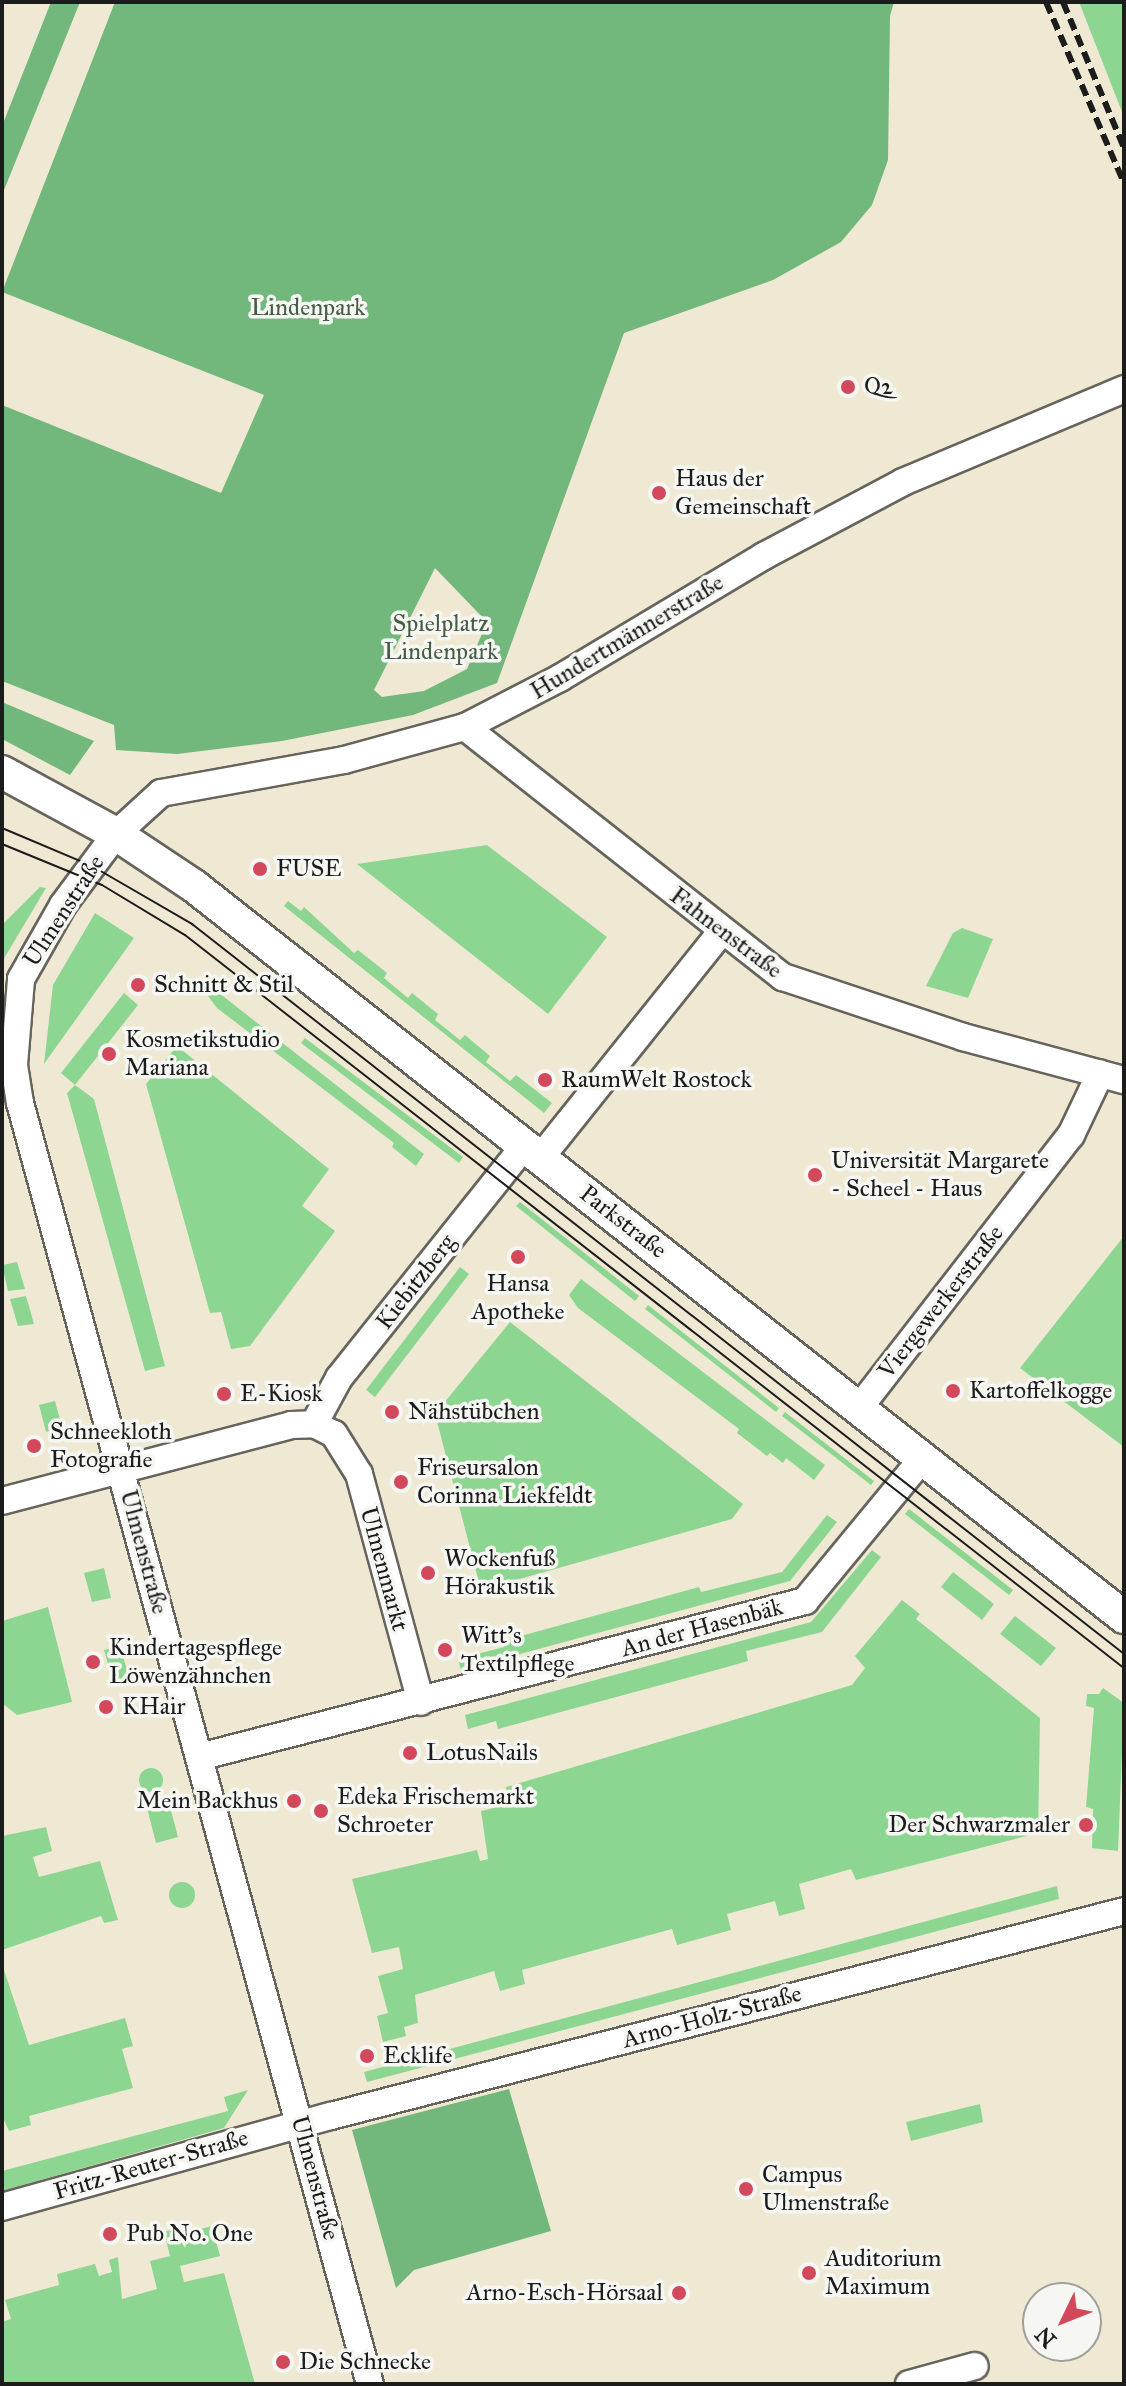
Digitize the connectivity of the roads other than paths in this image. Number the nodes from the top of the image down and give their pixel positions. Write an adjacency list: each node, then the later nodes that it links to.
1 (1124, 389): 2 (street, Hundertmännerstraße)
2 (465, 727): 4 (street, Hundertmännerstraße); 5 (street, Fahnenstraße)
3 (2, 772): 4 (main road, Parkstraße)
4 (116, 834): 7 (main road, Parkstraße); 11 (street, Ulmenstraße)
5 (721, 932): 6 (street, Fahnenstraße); 7 (street, Kiebitzberg)
6 (1112, 1077): 8 (street, Viergewerkerstraße)
7 (533, 1151): 8 (main road, Parkstraße); 9 (street, Kiebitzberg)
8 (859, 1408): 10 (main road, Parkstraße)
9 (314, 1424): 11 (street); 14 (street, Ulmenmarkt)
10 (922, 1459): 13 (main road, Parkstraße); 14 (street, An der Hasenbäk)
11 (122, 1470): 12 (street); 15 (street, Ulmenstraße)
12 (2, 1501)
13 (1124, 1617)
14 (421, 1702): 15 (street)
15 (199, 1757): 17 (street, Ulmenstraße)
16 (1124, 1911): 17 (street, Arno-Holz-Straße)
17 (300, 2125): 18 (street, Fritz-Reuter-Straße); 20 (street, Ulmenstraße)
18 (2, 2207)
19 (975, 2366): 21 (street)
20 (370, 2384)
21 (909, 2384)

